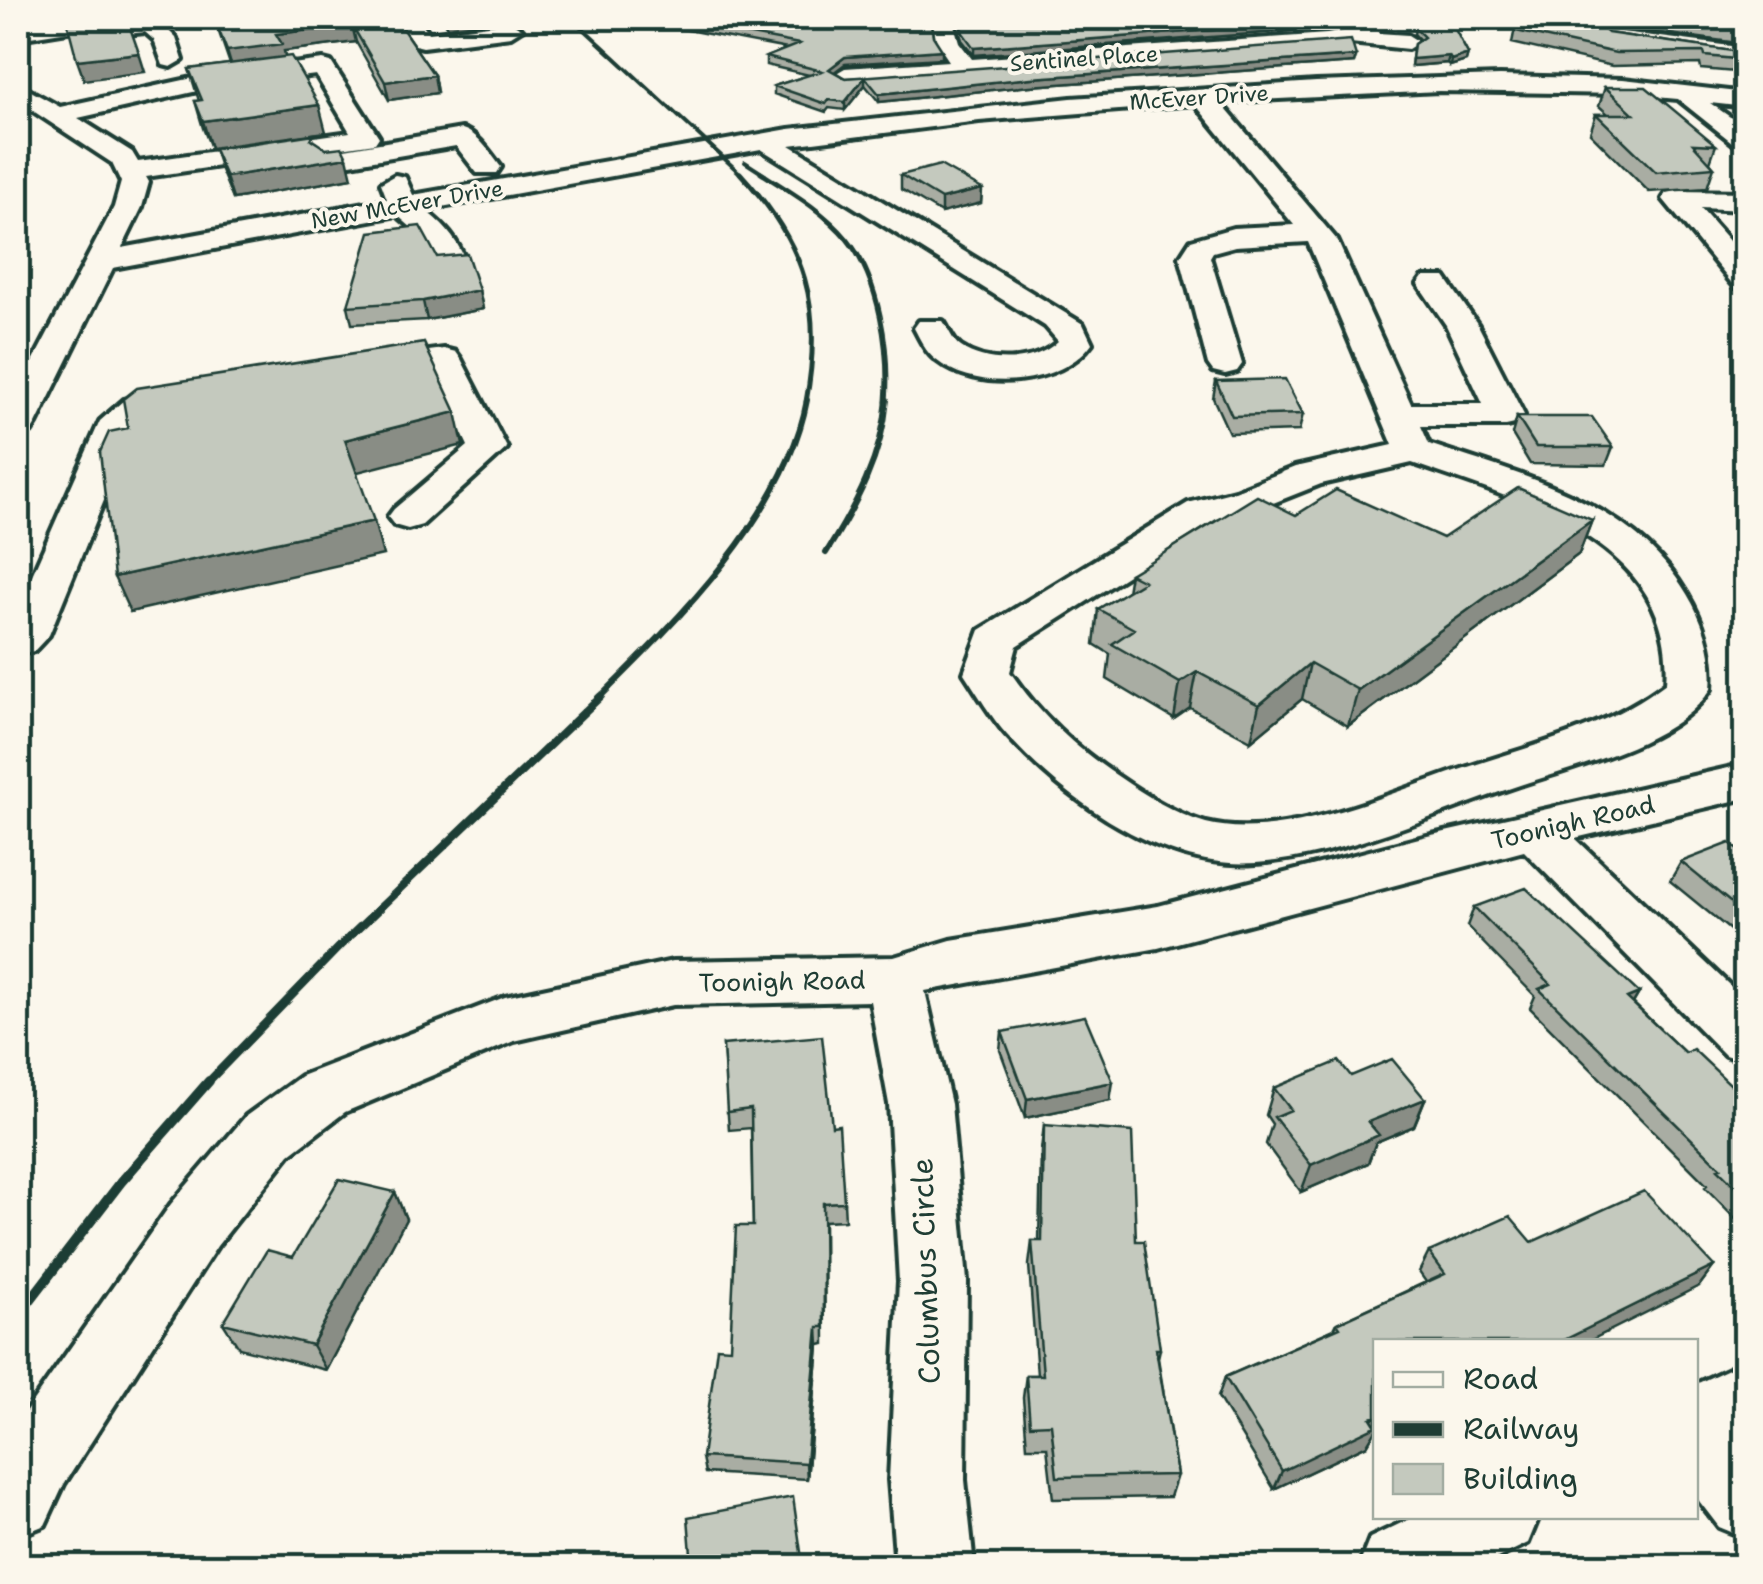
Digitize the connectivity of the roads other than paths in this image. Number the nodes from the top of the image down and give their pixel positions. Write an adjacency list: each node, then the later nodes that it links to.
1 (407, 18): 7 (street)
2 (942, 18): 13 (street)
3 (1373, 18): 9 (street)
4 (1594, 18): 11 (street)
5 (98, 22): 6 (street); 12 (street)
6 (41, 29): 8 (street)
7 (510, 29)
8 (18, 32)
9 (1353, 37): 10 (street, Sentinel Place); 13 (street, Sentinel Place)
10 (1408, 42)
11 (1746, 54)
12 (171, 60)
13 (967, 68): 14 (street, Sentinel Place)
14 (844, 75)
15 (171, 90): 20 (street); 21 (street); 26 (street)
16 (18, 91): 20 (street)
17 (1686, 92): 18 (street, McEver Drive); 19 (street, McEver Drive); 23 (street)
18 (1201, 96): 24 (street, McEver Drive); 32 (street)
19 (1746, 100)
20 (58, 115): 28 (street)
21 (181, 115)
22 (195, 139): 26 (street)
23 (1746, 140)
24 (768, 142): 25 (street, McEver Drive); 37 (street)
25 (716, 150): 30 (street, New McEver Drive)
26 (212, 162): 28 (street)
27 (487, 167): 29 (street)
28 (133, 172): 33 (street)
29 (182, 184)
30 (398, 193): 33 (street, New McEver Drive); 34 (street)
31 (1746, 201): 35 (street)
32 (1315, 233): 38 (street); 42 (street)
33 (98, 261): 41 (street)
34 (452, 264)
35 (1746, 280)
36 (1434, 284): 42 (street)
37 (931, 328)
38 (1225, 364)
39 (323, 377): 43 (street)
40 (230, 392): 44 (street)
41 (18, 424)
42 (1406, 433): 42 (street)
43 (408, 517)
44 (18, 642)
45 (1746, 782): 46 (street, Toonigh Road)
46 (1535, 830): 47 (street, Toonigh Road); 48 (street)
47 (894, 979): 52 (street, Toonigh Road); 55 (street, Columbus Circle)
48 (1746, 1038)
49 (1746, 1396): 50 (street)
50 (1698, 1421)
51 (1698, 1441): 53 (street)
52 (18, 1498)
53 (1746, 1500)
54 (1495, 1519): 56 (street)
55 (936, 1566)
56 (1398, 1566)

